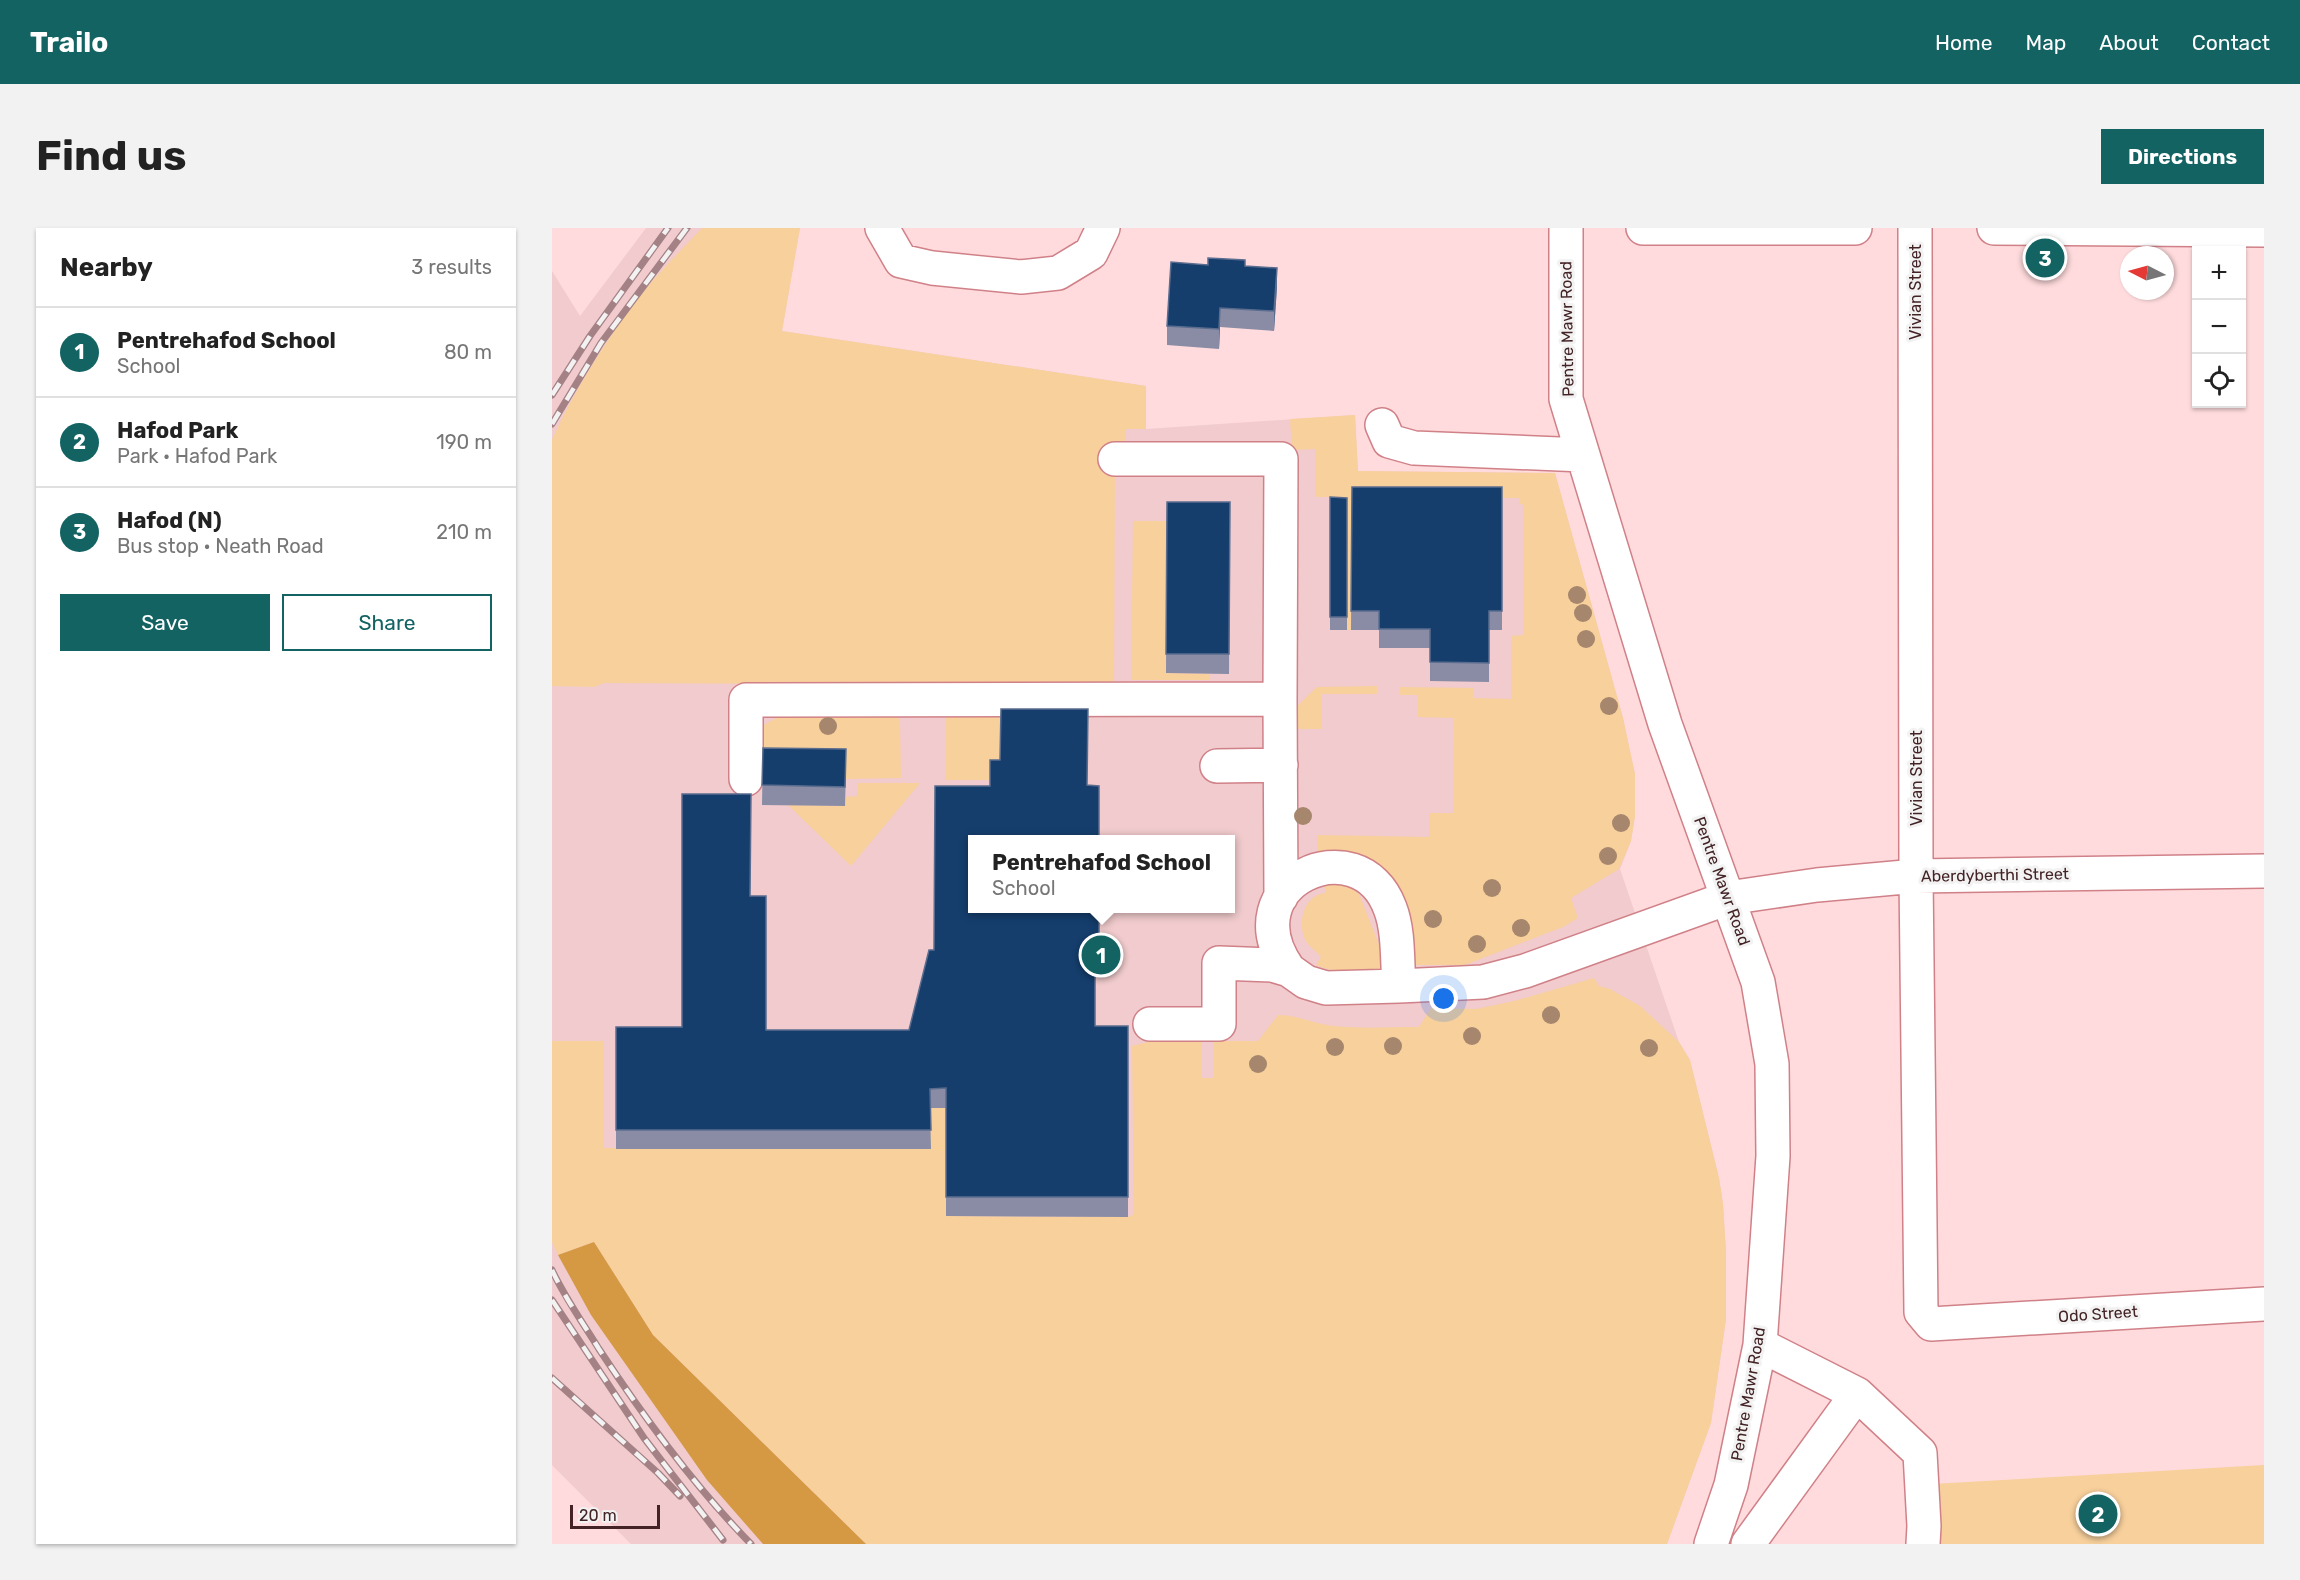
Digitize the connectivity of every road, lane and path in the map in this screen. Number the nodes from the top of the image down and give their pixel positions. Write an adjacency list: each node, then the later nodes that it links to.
1 (882, 228): 2 (street)
2 (1103, 228)
3 (1566, 228): 10 (street, Pentre Mawr Road)
4 (1643, 228): 5 (street)
5 (1855, 228)
6 (1915, 228): 17 (street, Vivian Street)
7 (1994, 228): 8 (street)
8 (2264, 230)
9 (1382, 425): 10 (street)
10 (1583, 455): 19 (street, Pentre Mawr Road)
11 (1114, 459): 12 (street)
12 (1280, 699): 13 (street); 15 (street)
13 (1281, 765): 14 (street); 18 (street)
14 (1217, 766)
15 (746, 779)
16 (2264, 871): 17 (street, Aberdyberthi Street)
17 (1916, 876): 19 (street, Aberdyberthi Street); 24 (street, Vivian Street)
18 (1281, 897): 20 (street); 21 (street)
19 (1728, 898): 21 (street, Aberdyberthi Street); 25 (street, Pentre Mawr Road)
20 (1289, 970): 21 (street); 22 (street)
21 (1400, 986)
22 (1150, 1024)
23 (2264, 1304): 24 (street, Odo Street)
24 (1931, 1324)
25 (1760, 1346): 26 (street); 27 (street, Pentre Mawr Road)
26 (1857, 1394): 28 (street); 29 (street)
27 (1711, 1544)
28 (1748, 1544)
29 (1923, 1544)

